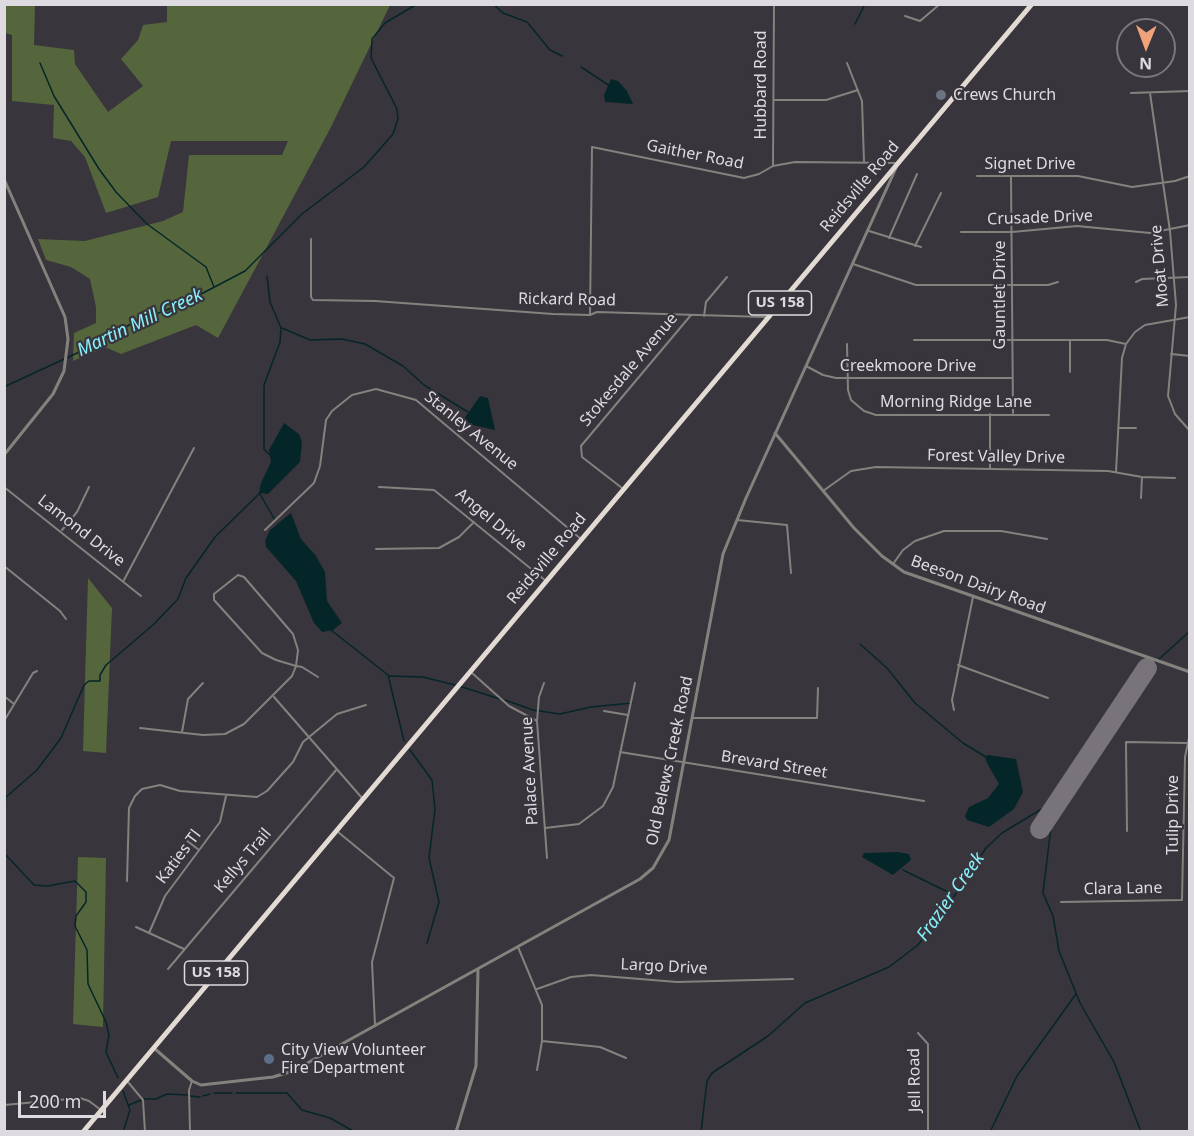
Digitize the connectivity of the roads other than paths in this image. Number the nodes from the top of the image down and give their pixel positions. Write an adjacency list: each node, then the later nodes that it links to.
1 (774, 4): 10 (street, Hubbard Road)
2 (940, 4): 4 (street)
3 (1032, 4): 12 (highway, Reidsville Road / US 158)
4 (905, 16)
5 (847, 63): 6 (street)
6 (858, 90): 10 (street); 11 (street)
7 (1190, 91): 9 (street)
8 (1131, 93): 9 (street)
9 (1150, 93): 19 (street, Moat Drive)
10 (774, 100): 13 (street, Hubbard Road)
11 (864, 162): 12 (street, Gaither Road); 13 (street, Gaither Road)
12 (898, 163): 22 (street, Old Belews Creek Road); 40 (highway, Reidsville Road / US 158)
13 (773, 166): 37 (street, Gaither Road)
14 (917, 174): 26 (street)
15 (977, 176): 16 (street, Signet Drive)
16 (1011, 176): 19 (street, Signet Drive); 25 (street, Gauntlet Drive)
17 (1190, 176): 19 (street, Signet Drive)
18 (4, 178): 62 (street)
19 (1163, 183): 23 (street, Moat Drive)
20 (941, 193): 28 (street)
21 (1190, 225): 23 (street, Crusade Drive)
22 (869, 231): 26 (street); 30 (street, Old Belews Creek Road)
23 (1170, 231): 25 (street, Crusade Drive); 33 (street, Moat Drive)
24 (961, 232): 25 (street, Crusade Drive)
25 (1012, 232): 36 (street, Gauntlet Drive)
26 (889, 238): 28 (street)
27 (311, 239): 37 (street, Rickard Road)
28 (915, 246): 29 (street)
29 (921, 247)
30 (854, 264): 36 (street); 50 (street, Old Belews Creek Road)
31 (728, 277): 39 (street)
32 (1190, 277): 33 (street)
33 (1174, 279): 35 (street); 42 (street, Moat Drive)
34 (1058, 282): 36 (street)
35 (1136, 282)
36 (1012, 286): 44 (street, Gauntlet Drive)
37 (590, 315): 38 (street, Rickard Road)
38 (691, 315): 39 (street, Rickard Road); 70 (street, Stokesdale Avenue)
39 (704, 316): 40 (street, Rickard Road)
40 (768, 317): 70 (highway, Reidsville Road / US 158)
41 (1190, 317): 42 (street)
42 (1176, 319): 47 (street); 48 (street, Moat Drive)
43 (914, 340): 44 (street)
44 (1012, 340): 45 (street); 53 (street, Gauntlet Drive)
45 (1070, 340): 47 (street); 51 (street)
46 (847, 344): 52 (street, Morning Ridge Lane)
47 (1126, 344): 57 (street)
48 (1171, 354): 49 (street); 59 (street, Moat Drive)
49 (1190, 356)
50 (806, 366): 52 (street, Creekmoore Drive); 60 (street, Old Belews Creek Road)
51 (1070, 372)
52 (847, 377): 53 (street, Creekmoore Drive); 54 (street, Morning Ridge Lane)
53 (1012, 378): 55 (street, Gauntlet Drive)
54 (990, 414): 55 (street, Morning Ridge Lane); 63 (street)
55 (1012, 414): 56 (street, Morning Ridge Lane)
56 (1049, 415)
57 (1118, 428): 58 (street); 64 (street)
58 (1136, 428)
59 (1190, 431)
60 (775, 433): 71 (street, Beeson Dairy Road); 73 (street, Old Belews Creek Road)
61 (194, 448): 83 (street)
62 (4, 455)
63 (990, 469): 64 (street, Forest Valley Drive); 71 (street, Forest Valley Drive)
64 (1116, 472): 65 (street, Forest Valley Drive)
65 (1142, 477): 66 (street, Forest Valley Drive); 72 (street)
66 (1175, 478)
67 (4, 487): 76 (street, Lamond Drive)
68 (89, 487): 76 (street)
69 (380, 488): 74 (street, Angel Drive)
70 (623, 489): 77 (highway, Reidsville Road / US 158)
71 (824, 491): 80 (street, Beeson Dairy Road)
72 (1141, 498)
73 (737, 520): 82 (street); 106 (street, Old Belews Creek Road)
74 (474, 522): 79 (street); 84 (street, Angel Drive)
75 (265, 530): 77 (street, Stanley Avenue)
76 (61, 531): 83 (street, Lamond Drive)
77 (581, 539): 84 (highway, Reidsville Road / US 158)
78 (1047, 539): 80 (street)
79 (376, 549)
80 (893, 564): 86 (street, Beeson Dairy Road)
81 (4, 566): 87 (street)
82 (791, 573)
83 (124, 580): 85 (street, Lamond Drive)
84 (546, 581): 91 (highway, Reidsville Road / US 158)
85 (141, 596)
86 (973, 597): 88 (street); 92 (street, Beeson Dairy Road)
87 (66, 619)
88 (958, 665): 100 (street); 103 (street)
89 (296, 666): 89 (street); 93 (street); 99 (street)
90 (37, 671): 101 (street)
91 (470, 671): 108 (street); 118 (highway, Reidsville Road / US 158)
92 (1190, 672)
93 (318, 677)
94 (203, 683): 110 (street)
95 (544, 683): 108 (street, Palace Avenue)
96 (635, 683): 105 (street)
97 (819, 688): 106 (street)
98 (4, 696): 101 (street)
99 (274, 696): 110 (street); 112 (street)
100 (1048, 698)
101 (14, 704): 107 (street)
102 (366, 705): 112 (street)
103 (954, 710)
104 (604, 711): 105 (street)
105 (628, 716): 114 (street)
106 (692, 718): 115 (street, Old Belews Creek Road)
107 (4, 721)
108 (537, 721): 120 (street, Palace Avenue)
109 (140, 728): 110 (street)
110 (182, 732)
111 (1190, 733): 113 (street, Tulip Drive)
112 (309, 737): 116 (street); 117 (street)
113 (1186, 743): 122 (street); 127 (street, Tulip Drive)
114 (620, 753): 115 (street, Brevard Street); 120 (street)
115 (683, 763): 119 (street, Brevard Street); 131 (street, Old Belews Creek Road)
116 (337, 768): 118 (street); 132 (street, Kellys Trail)
117 (226, 796): 124 (street, Katies Tl); 126 (street)
118 (362, 798): 121 (highway, Reidsville Road / US 158)
119 (924, 801)
120 (545, 828): 125 (street, Palace Avenue)
121 (336, 830): 137 (street); 140 (highway, Reidsville Road / US 158)
122 (1127, 831)
123 (186, 840): 124 (street)
124 (199, 850): 130 (street, Katies Tl)
125 (547, 858)
126 (127, 881)
127 (1182, 898): 128 (street, Clara Lane)
128 (1061, 902)
129 (136, 927): 130 (street)
130 (149, 933): 132 (street)
131 (518, 947): 134 (street, Old Belews Creek Road); 136 (street)
132 (184, 949): 133 (street, Kellys Trail)
133 (168, 969)
134 (478, 969): 137 (street, Old Belews Creek Road); 150 (street)
135 (793, 980): 136 (street, Largo Drive)
136 (537, 989): 139 (street)
137 (375, 1026): 144 (street, Old Belews Creek Road)
138 (918, 1033): 151 (street, Jell Road)
139 (542, 1041): 141 (street); 142 (street)
140 (153, 1048): 143 (highway, Reidsville Road / US 158); 144 (street)
141 (626, 1058)
142 (537, 1070)
143 (126, 1080): 146 (highway, Reidsville Road / US 158); 148 (street)
144 (192, 1081): 149 (street)
145 (4, 1105): 146 (street)
146 (101, 1110): 147 (highway, Reidsville Road / US 158)
147 (83, 1131)
148 (145, 1131)
149 (190, 1131)
150 (456, 1131)
151 (928, 1131)

